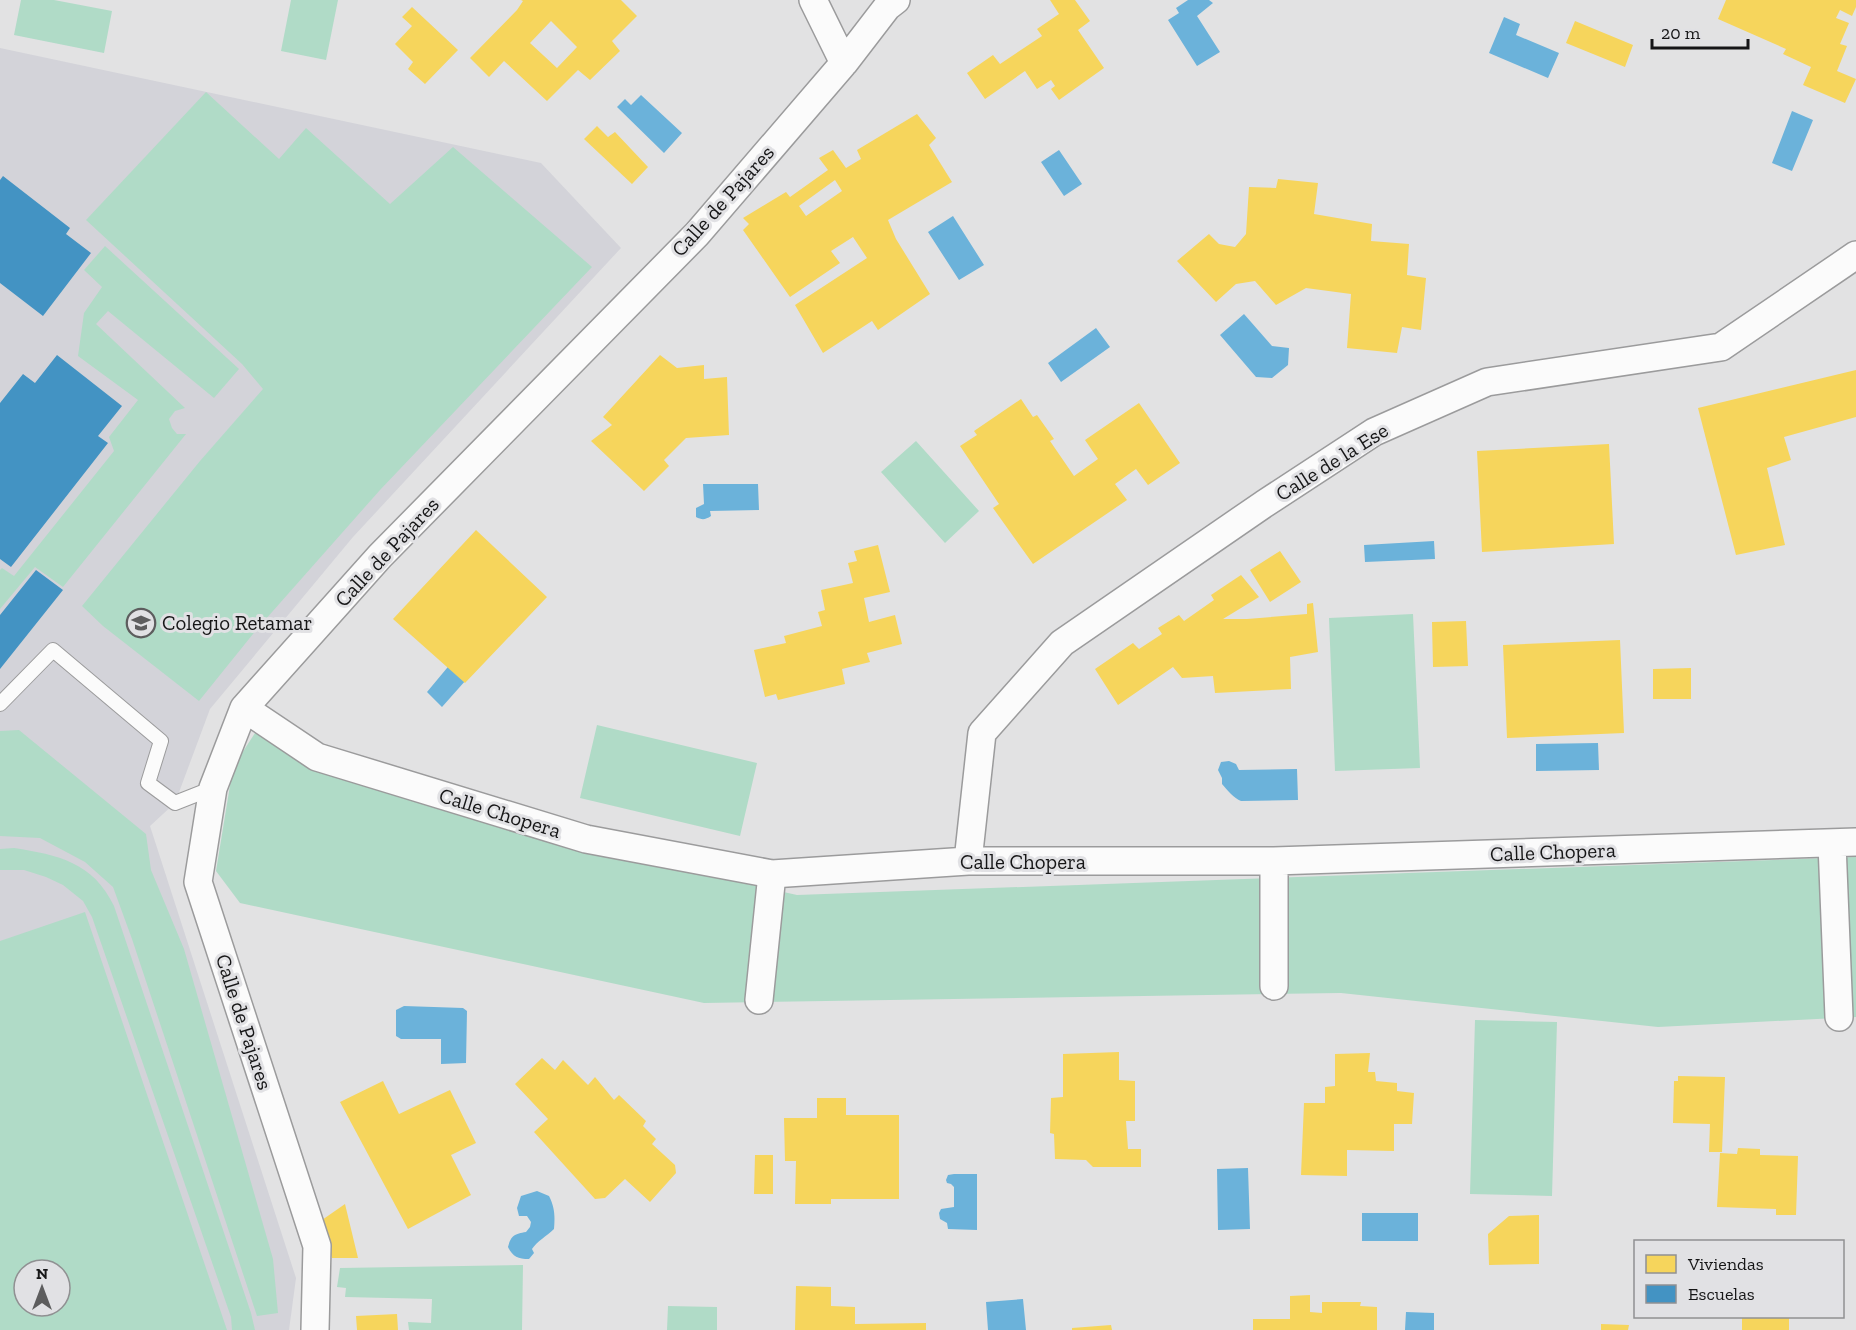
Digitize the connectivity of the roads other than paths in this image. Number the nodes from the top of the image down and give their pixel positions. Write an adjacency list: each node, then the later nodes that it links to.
1 (813, 0): 3 (street)
2 (882, 2): 3 (street, Calle de Pajares)
3 (844, 63): 6 (street, Calle de Pajares)
4 (1856, 255): 9 (street, Calle de la Ese)
5 (0, 704): 7 (lane)
6 (244, 708): 7 (street, Calle de Pajares); 11 (street, Calle Chopera)
7 (213, 788): 15 (street, Calle de Pajares)
8 (1844, 843): 10 (street, Calle Chopera); 14 (street, Calle Chopera)
9 (968, 861): 10 (street, Calle Chopera); 11 (street, Calle Chopera)
10 (1274, 861): 12 (street)
11 (772, 874): 13 (street)
12 (1274, 986)
13 (759, 1000)
14 (1839, 1017)
15 (315, 1330)

